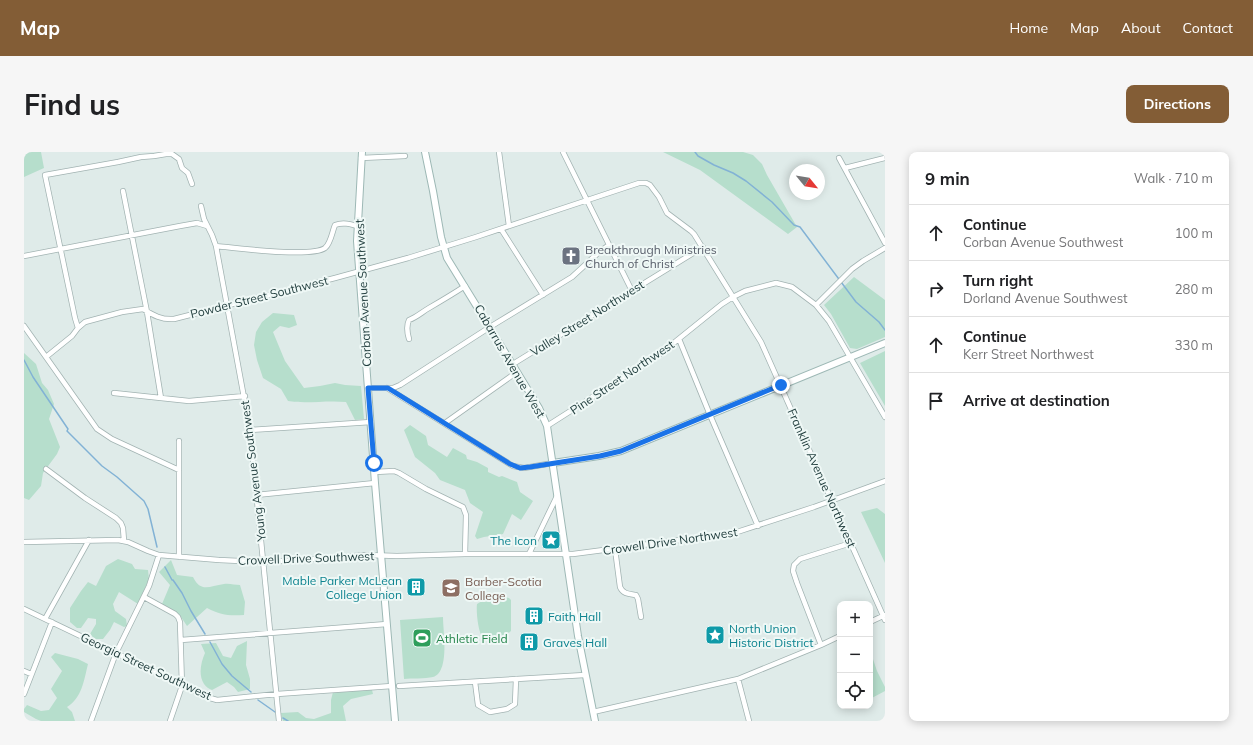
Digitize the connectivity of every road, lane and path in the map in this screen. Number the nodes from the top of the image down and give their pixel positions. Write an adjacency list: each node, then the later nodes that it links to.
1 (499, 152): 17 (street)
2 (563, 152): 13 (street)
3 (425, 153): 23 (street, Cabarrus Avenue West)
4 (140, 155): 11 (street); 26 (street)
5 (362, 155): 6 (street); 16 (street, Corban Avenue Southwest)
6 (405, 156)
7 (839, 158): 9 (street)
8 (885, 158): 9 (street)
9 (845, 168): 20 (street)
10 (646, 183): 13 (street, Powder Street Southwest); 24 (street, Franklin Avenue Northwest)
11 (192, 184)
12 (123, 191): 19 (street)
13 (586, 201): 17 (street, Powder Street Southwest); 21 (street)
14 (201, 206): 15 (street, Young Avenue Southwest)
15 (207, 226): 19 (street); 22 (street, Young Avenue Southwest)
16 (357, 226): 22 (street); 28 (street, Corban Avenue Southwest)
17 (509, 226): 18 (street, Powder Street Southwest)
18 (501, 229): 23 (street, Powder Street Southwest); 31 (street)
19 (132, 235): 26 (street); 35 (street)
20 (885, 243)
21 (609, 245): 30 (street); 31 (street)
22 (216, 246): 33 (street, Young Avenue Southwest)
23 (443, 247): 28 (street, Powder Street Southwest); 29 (street, Cabarrus Avenue West)
24 (703, 247): 30 (street, Valley Street Northwest); 32 (street, Franklin Avenue Northwest)
25 (885, 248): 34 (street)
26 (60, 249): 27 (street); 38 (street)
27 (24, 256)
28 (360, 271): 33 (street, Powder Street Southwest); 47 (street, Corban Avenue Southwest)
29 (465, 286): 37 (street, Cabarrus Avenue West); 39 (street)
30 (632, 291): 44 (street, Valley Street Northwest)
31 (543, 295): 37 (street)
32 (733, 297): 34 (street, Pine Street Northwest); 40 (street, Pine Street Northwest); 46 (street, Franklin Avenue Northwest)
33 (228, 305): 35 (street, Powder Street Southwest); 50 (street, Young Avenue Southwest)
34 (816, 305): 43 (street, Pine Street Northwest)
35 (147, 312): 38 (street, Powder Street Southwest); 51 (street)
36 (24, 326): 42 (street)
37 (490, 327): 44 (street, Cabarrus Avenue West); 48 (street)
38 (78, 328): 42 (street, Powder Street Southwest)
39 (409, 339)
40 (679, 339): 52 (street); 56 (street, Pine Street Northwest)
41 (885, 343): 43 (street)
42 (46, 357): 61 (street)
43 (850, 357): 46 (street); 53 (street, Pine Street Northwest)
44 (513, 364): 45 (street, Cabarrus Avenue West)
45 (517, 372): 55 (street); 56 (street, Cabarrus Avenue West)
46 (781, 385): 52 (street); 67 (street, Franklin Avenue Northwest)
47 (368, 388): 48 (street); 54 (street, Corban Avenue Southwest)
48 (388, 388): 55 (street)
49 (114, 393): 51 (street)
50 (245, 396): 51 (street); 57 (street, Young Avenue Southwest)
51 (161, 398)
52 (710, 415): 59 (street); 68 (street)
53 (885, 417)
54 (371, 422): 57 (street); 62 (street, Corban Avenue Southwest)
55 (445, 423): 59 (street)
56 (547, 426): 59 (street, Cabarrus Avenue West)
57 (250, 430): 65 (street, Young Avenue Southwest)
58 (179, 441): 61 (street)
59 (553, 463): 66 (street, Cabarrus Avenue West)
60 (46, 469): 70 (street)
61 (179, 470): 79 (street)
62 (375, 472): 64 (street, Corban Avenue Southwest); 74 (street)
63 (885, 481): 67 (street, Crowell Drive Northwest)
64 (375, 482): 65 (street); 78 (street, Corban Avenue Southwest)
65 (256, 495): 80 (street, Young Avenue Southwest)
66 (558, 496): 75 (street); 76 (street, Cabarrus Avenue West)
67 (833, 500): 68 (street, Crowell Drive Northwest); 72 (street, Franklin Avenue Northwest)
68 (758, 526): 73 (street, Crowell Drive Northwest)
69 (89, 540): 70 (street, Crowell Drive Southwest); 71 (street, Crowell Drive Southwest); 85 (street)
70 (124, 541): 77 (street, Crowell Drive Southwest)
71 (24, 542)
72 (851, 543): 84 (street, Franklin Avenue Northwest); 92 (street)
73 (615, 549): 76 (street, Crowell Drive Northwest); 83 (street)
74 (465, 554): 75 (street, Crowell Drive Southwest); 78 (street, Crowell Drive Southwest)
75 (529, 554): 76 (street, Crowell Drive Southwest)
76 (566, 554): 96 (street, Cabarrus Avenue West)
77 (159, 555): 79 (street, Crowell Drive Southwest); 81 (street)
78 (381, 556): 80 (street, Crowell Drive Southwest); 88 (street, Corban Avenue Southwest)
79 (178, 557): 80 (street, Crowell Drive Southwest)
80 (263, 562): 89 (street, Young Avenue Southwest)
81 (144, 598): 91 (street); 93 (street)
82 (24, 609): 85 (street, Georgia Street Southwest)
83 (641, 617)
84 (884, 617): 86 (street)
85 (46, 619): 87 (street, Georgia Street Southwest)
86 (873, 621)
87 (52, 622): 93 (street, Georgia Street Southwest); 95 (street)
88 (387, 624): 89 (street); 101 (street, Corban Avenue Southwest)
89 (271, 634): 91 (street); 103 (street, Young Avenue Southwest)
90 (838, 637): 92 (street)
91 (181, 640): 100 (street)
92 (821, 645): 98 (street)
93 (116, 653): 100 (street, Georgia Street Southwest); 105 (street)
94 (24, 671): 95 (street)
95 (31, 674): 102 (street)
96 (585, 675): 97 (street, Georgia Street Southwest); 104 (street, Cabarrus Avenue West)
97 (516, 679): 99 (street, Georgia Street Southwest); 99 (street)
98 (738, 679): 104 (street); 110 (street)
99 (475, 682): 101 (street, Georgia Street Southwest)
100 (182, 686): 103 (street, Georgia Street Southwest); 106 (street)
101 (395, 686): 103 (street, Georgia Street Southwest); 108 (street, Corban Avenue Southwest)
102 (24, 694)
103 (277, 694): 107 (street, Young Avenue Southwest)
104 (593, 712): 109 (street, Cabarrus Avenue West)
105 (91, 721)
106 (170, 721)
107 (279, 721)
108 (395, 721)
109 (595, 721)
110 (749, 721)

